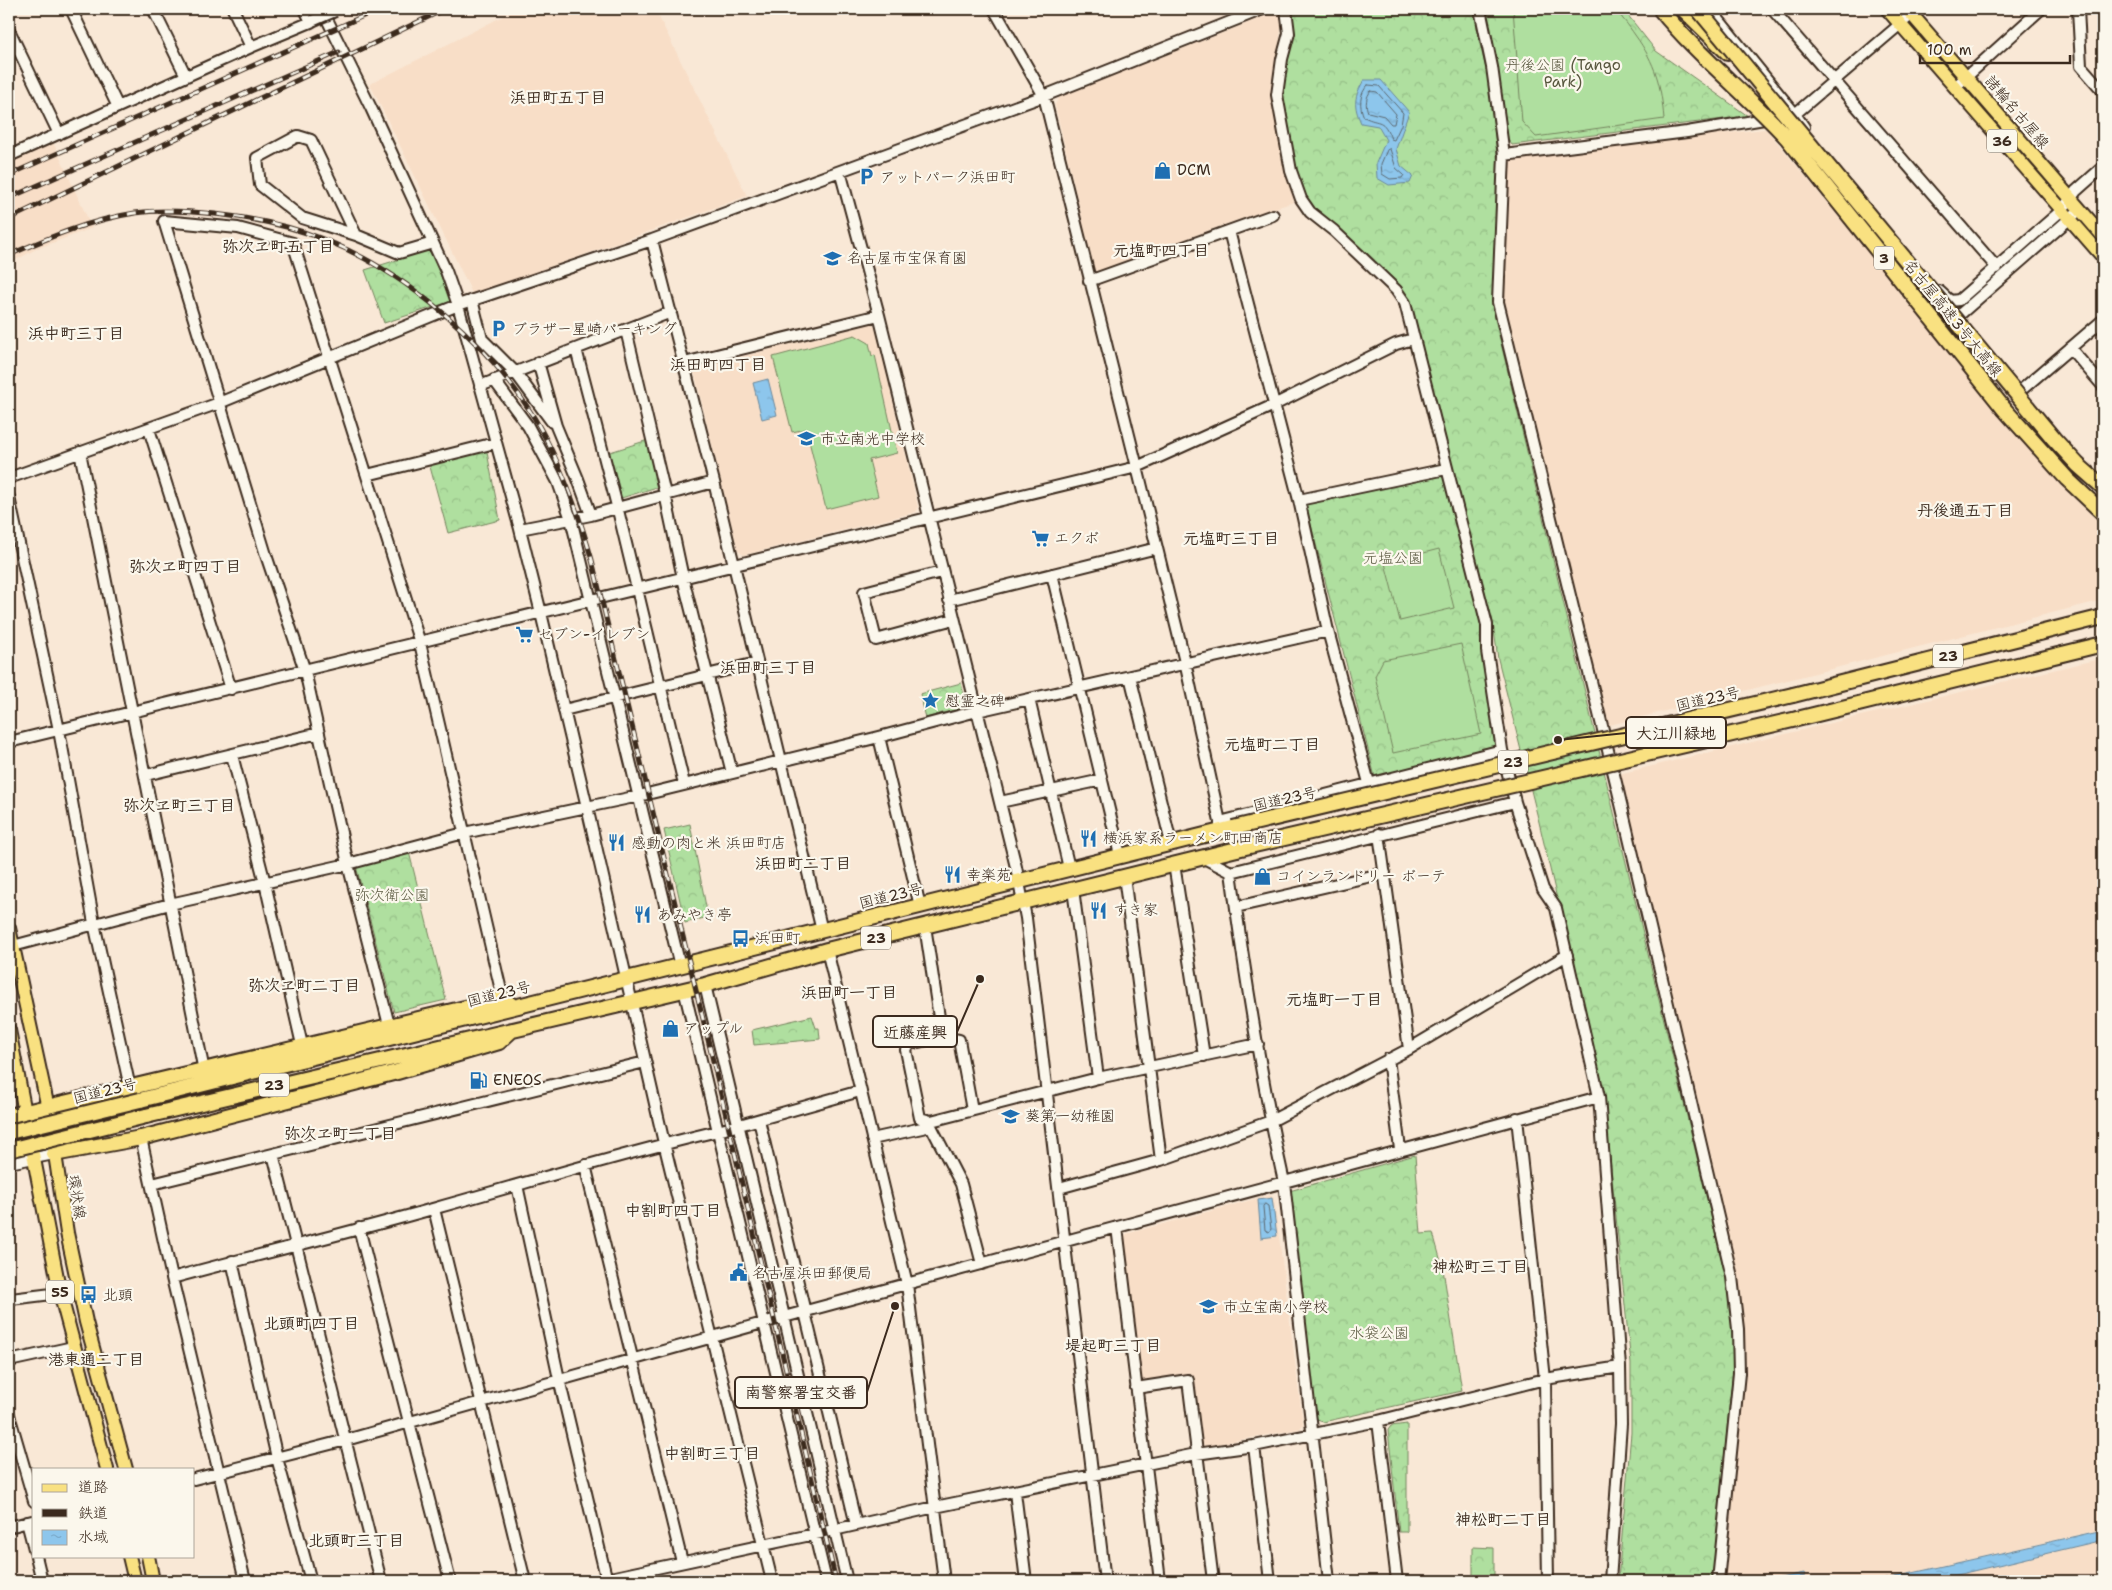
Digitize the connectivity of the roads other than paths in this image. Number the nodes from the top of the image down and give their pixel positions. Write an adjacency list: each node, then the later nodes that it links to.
1 (71, 9): 30 (street)
2 (153, 9): 24 (street)
3 (233, 9): 23 (street)
4 (305, 9): 20 (street)
5 (322, 9): 46 (street)
6 (994, 9): 29 (street)
7 (1263, 9): 29 (street)
8 (1286, 9): 57 (street)
9 (1480, 9): 34 (street)
10 (1660, 9): 85 (highway, 名古屋高速3号大高線 / 3, bridge)
11 (1683, 9): 54 (highway)
12 (1698, 9): 80 (highway, 名古屋高速3号大高線 / 3, bridge)
13 (1710, 9): 31 (street)
14 (1772, 9): 26 (street)
15 (1887, 9): 21 (main road, 諸輪名古屋線 / 36)
16 (2041, 9): 25 (street)
17 (2078, 9): 28 (street)
18 (338, 10): 20 (street, bridge)
19 (1912, 10): 21 (street); 25 (main road, 諸輪名古屋線 / 36)
20 (312, 22): 23 (street)
21 (1900, 24): 26 (street); 27 (main road, 諸輪名古屋線 / 36)
22 (9, 30): 33 (street)
23 (250, 47): 24 (street)
24 (186, 76): 30 (street)
25 (1966, 77): 27 (street); 38 (main road, 諸輪名古屋線 / 36)
26 (1835, 81): 31 (street); 48 (street)
27 (1955, 87): 40 (main road, 諸輪名古屋線 / 36)
28 (2103, 91)
29 (1044, 96): 37 (street); 49 (street)
30 (118, 107): 33 (street)
31 (1795, 114): 32 (street); 48 (street)
32 (1770, 119): 34 (street); 63 (street)
33 (59, 134): 35 (street)
34 (1504, 155): 282 (street)
35 (9, 156)
36 (2103, 167): 38 (street)
37 (840, 171): 45 (street); 53 (street)
38 (2070, 200): 39 (main road, 諸輪名古屋線 / 36); 40 (street)
39 (2079, 210): 40 (street); 44 (main road, 諸輪名古屋線 / 36)
40 (2066, 214): 47 (main road, 諸輪名古屋線 / 36); 48 (street); 54 (street)
41 (1273, 215): 42 (street)
42 (1229, 231): 49 (street); 70 (street)
43 (356, 235): 43 (street); 46 (street)
44 (2103, 236)
45 (652, 240): 50 (street); 52 (street)
46 (433, 243): 51 (street)
47 (2103, 257)
48 (1997, 268)
49 (1089, 280): 75 (street)
50 (472, 300): 51 (street); 64 (street)
51 (458, 305): 60 (street); 66 (street)
52 (671, 312): 56 (street); 62 (street)
53 (879, 315): 62 (street); 87 (street)
54 (1957, 317): 63 (street)
55 (2103, 320): 58 (street)
56 (626, 330): 59 (street); 81 (street)
57 (1413, 339): 70 (street); 76 (street)
58 (2070, 348): 67 (street); 68 (street)
59 (576, 349): 61 (street); 84 (street)
60 (329, 357): 69 (street); 69 (street); 77 (street)
61 (538, 362): 64 (street); 71 (street)
62 (684, 363): 79 (street)
63 (1997, 366): 68 (street)
64 (515, 372): 65 (street); 71 (street)
65 (494, 380): 66 (street); 88 (street)
66 (480, 386): 73 (street)
67 (2103, 386)
68 (2018, 392): 80 (street)
69 (220, 403): 72 (street); 106 (street)
70 (1274, 405): 75 (street); 83 (street)
71 (556, 426): 86 (street)
72 (149, 429): 74 (street); 110 (street)
73 (495, 443): 77 (street); 89 (street)
74 (80, 452): 78 (street); 116 (street)
75 (1137, 466): 87 (street); 90 (street)
76 (1446, 468): 83 (street); 121 (street)
77 (367, 475): 102 (street)
78 (9, 478)
79 (714, 482): 81 (street); 91 (street)
80 (2103, 486)
81 (666, 494): 84 (street); 94 (street)
82 (9, 497): 117 (street)
83 (1299, 500): 101 (street)
84 (617, 506): 86 (street); 95 (street)
85 (2103, 513)
86 (590, 515): 88 (street)
87 (929, 517): 91 (street); 92 (street)
88 (571, 520): 89 (street); 96 (street)
89 (520, 529): 98 (street)
90 (1157, 548): 93 (street); 104 (street)
91 (733, 566): 94 (street); 105 (street)
92 (941, 572): 97 (street); 100 (street)
93 (1052, 574): 97 (street); 111 (street)
94 (683, 578): 95 (street); 107 (street)
95 (637, 589): 96 (street); 109 (street)
96 (592, 600): 98 (street); 112 (street)
97 (949, 600): 100 (street)
98 (541, 614): 102 (street); 114 (street)
99 (2103, 617): 134 (highway, 国道23号 / 23, bridge)
100 (954, 620): 115 (street)
101 (1328, 631): 104 (street); 127 (street)
102 (420, 642): 106 (street); 135 (street)
103 (2103, 644): 139 (highway, 23, bridge)
104 (1185, 662): 108 (street); 134 (street)
105 (756, 663): 107 (street); 123 (street)
106 (305, 671): 110 (street); 118 (street)
107 (708, 676): 109 (street); 124 (street)
108 (1130, 676): 111 (street); 137 (street)
109 (661, 686): 112 (street); 128 (street)
110 (231, 688): 116 (street)
111 (1080, 688): 113 (street); 126 (street)
112 (615, 697): 114 (street); 130 (street)
113 (1029, 699): 115 (street); 129 (street)
114 (564, 710): 133 (street)
115 (977, 710): 119 (street); 131 (street)
116 (133, 712): 117 (street); 125 (street)
117 (59, 730): 120 (street); 153 (street)
118 (319, 733): 122 (street); 140 (street)
119 (879, 737): 123 (street); 151 (street)
120 (9, 742)
121 (1502, 750): 127 (street); 132 (street)
122 (232, 755): 125 (street); 147 (street)
123 (780, 760): 124 (street); 156 (street)
124 (732, 773): 128 (street)
125 (146, 775): 150 (street)
126 (1102, 780): 129 (street); 138 (street)
127 (1369, 783): 134 (street)
128 (684, 784): 130 (street)
129 (1051, 792): 131 (street); 142 (street)
130 (639, 796): 133 (street); 160 (street)
131 (1000, 802): 146 (street)
132 (1515, 802): 136 (street); 159 (street)
133 (587, 807): 135 (street); 161 (street)
134 (1225, 827): 137 (highway, 国道23号 / 23)
135 (464, 833): 140 (street); 165 (street)
136 (1379, 834): 143 (street); 144 (street)
137 (1171, 843): 138 (highway, 国道23号 / 23)
138 (1120, 855): 142 (highway, 国道23号 / 23)
139 (1202, 857): 141 (highway, 23); 143 (street)
140 (348, 864): 147 (street); 168 (street)
141 (1174, 864): 145 (highway, 23); 173 (street)
142 (1069, 868): 146 (highway, 国道23号 / 23)
143 (1231, 872): 152 (street)
144 (1385, 873): 152 (street); 172 (street)
145 (1124, 876): 148 (highway, 23); 176 (street)
146 (1018, 881): 149 (street); 151 (highway, 国道23号 / 23)
147 (265, 883): 150 (street); 171 (street)
148 (1073, 889): 149 (highway, 23); 178 (street)
149 (1023, 901): 154 (highway, 23); 180 (street)
150 (170, 904): 153 (street); 177 (street)
151 (920, 906): 156 (highway, 国道23号 / 23)
152 (1236, 908): 170 (street)
153 (94, 923): 157 (street); 179 (street)
154 (925, 926): 158 (highway, 23); 169 (street)
155 (9, 928): 157 (main road, 環状線)
156 (822, 930): 160 (highway, 国道23号 / 23)
157 (13, 946): 183 (main road, 環状線)
158 (827, 950): 162 (highway, 23); 181 (street)
159 (1567, 955): 172 (street); 182 (street)
160 (680, 966): 161 (highway, 国道23号 / 23)
161 (627, 979): 164 (street); 165 (highway, 国道23号 / 23)
162 (704, 985): 163 (highway, 23); 191 (street)
163 (684, 989): 164 (highway, 23); 192 (street)
164 (630, 1002): 166 (highway, 23); 175 (street)
165 (509, 1003): 168 (highway, 国道23号 / 23)
166 (515, 1028): 194 (highway); 197 (highway, 23, bridge)
167 (9, 1030): 185 (main road)
168 (391, 1031): 171 (highway); 193 (highway, 国道23号 / 23, bridge)
169 (942, 1037): 184 (street); 190 (street)
170 (1258, 1044): 173 (street); 189 (street)
171 (302, 1046): 177 (highway)
172 (1409, 1049): 174 (street)
173 (1204, 1056): 176 (street)
174 (1388, 1059): 189 (street); 198 (street)
175 (645, 1062): 196 (street); 200 (street)
176 (1150, 1067): 178 (street); 202 (street)
177 (204, 1071): 179 (highway)
178 (1098, 1078): 180 (street)
179 (130, 1088): 183 (highway)
180 (1048, 1090): 184 (street); 208 (street)
181 (860, 1091): 188 (street); 195 (street)
182 (1600, 1097): 187 (street); 227 (street)
183 (48, 1108): 185 (highway); 199 (main road, 環状線 / 55)
184 (972, 1110): 190 (street)
185 (26, 1112): 186 (highway); 201 (main road, 55)
186 (9, 1116)
187 (1518, 1118): 198 (street); 229 (street)
188 (759, 1120): 191 (street); 220 (street)
189 (1270, 1122): 202 (street); 205 (street)
190 (931, 1124): 195 (street); 215 (street)
191 (738, 1126): 192 (street); 221 (street)
192 (718, 1131): 196 (street); 222 (street)
193 (9, 1132)
194 (141, 1138): 199 (highway); 206 (street)
195 (872, 1139): 217 (street)
196 (664, 1143): 204 (street); 223 (street)
197 (9, 1150)
198 (1400, 1150): 205 (street)
199 (54, 1154): 201 (street); 242 (main road, 環状線 / 55)
200 (273, 1154): 206 (street); 213 (street)
201 (35, 1157): 203 (street); 218 (main road, 55)
202 (1162, 1160): 208 (street)
203 (9, 1163)
204 (585, 1164): 207 (street); 226 (street)
205 (1284, 1182): 210 (street); 235 (street)
206 (152, 1184): 216 (street)
207 (517, 1186): 209 (street); 228 (street)
208 (1059, 1188): 212 (street)
209 (434, 1209): 211 (street); 231 (street)
210 (1118, 1227): 212 (street); 230 (street)
211 (359, 1228): 213 (street); 234 (street)
212 (1066, 1241): 215 (street); 244 (street)
213 (297, 1244): 214 (street); 236 (street)
214 (232, 1262): 216 (street); 239 (street)
215 (982, 1264): 217 (street)
216 (172, 1278): 243 (street)
217 (907, 1284): 220 (street); 248 (street)
218 (60, 1293): 219 (street); 224 (main road, 55)
219 (9, 1296)
220 (805, 1312): 221 (street); 250 (street)
221 (784, 1317): 222 (street); 252 (street)
222 (763, 1323): 223 (street); 254 (street)
223 (713, 1338): 226 (street); 255 (street)
224 (73, 1347): 225 (street); 241 (main road, 55)
225 (9, 1360)
226 (633, 1360): 228 (street); 259 (street)
227 (1620, 1367): 229 (street); 281 (street)
228 (559, 1379): 231 (street); 260 (street)
229 (1545, 1379): 233 (street); 280 (street)
230 (1136, 1388): 238 (street); 240 (street)
231 (482, 1401): 234 (street); 268 (street)
232 (9, 1415): 247 (street)
233 (1378, 1421): 235 (street); 279 (street)
234 (410, 1422): 236 (street); 267 (street)
235 (1313, 1432): 237 (street); 278 (street)
236 (346, 1440): 239 (street); 266 (street)
237 (1254, 1446): 238 (street); 277 (street)
238 (1196, 1454): 240 (street); 276 (street)
239 (277, 1458): 243 (street); 265 (street)
240 (1145, 1464): 244 (street); 275 (street)
241 (107, 1468)
242 (126, 1468)
243 (218, 1472): 245 (street); 264 (street)
244 (1092, 1476): 246 (street); 274 (street)
245 (195, 1479)
246 (1015, 1492): 248 (street); 273 (street)
247 (32, 1495)
248 (935, 1507): 250 (street); 272 (street)
249 (30, 1521): 251 (street); 253 (street)
250 (856, 1525): 252 (street)
251 (9, 1527)
252 (834, 1530): 254 (street); 271 (street)
253 (32, 1535)
254 (815, 1535): 255 (street); 270 (street)
255 (764, 1545): 259 (street); 269 (street)
256 (36, 1558): 261 (street)
257 (129, 1558): 262 (main road)
258 (148, 1558): 263 (main road)
259 (682, 1562): 260 (street)
260 (603, 1580)
261 (42, 1581)
262 (135, 1581)
263 (153, 1581)
264 (245, 1581)
265 (311, 1581)
266 (381, 1581)
267 (450, 1581)
268 (526, 1581)
269 (772, 1581)
270 (826, 1581)
271 (847, 1581)
272 (944, 1581)
273 (1026, 1581)
274 (1105, 1581)
275 (1160, 1581)
276 (1213, 1581)
277 (1270, 1581)
278 (1329, 1581)
279 (1397, 1581)
280 (1548, 1581)
281 (1610, 1581)
282 (1718, 1581)

